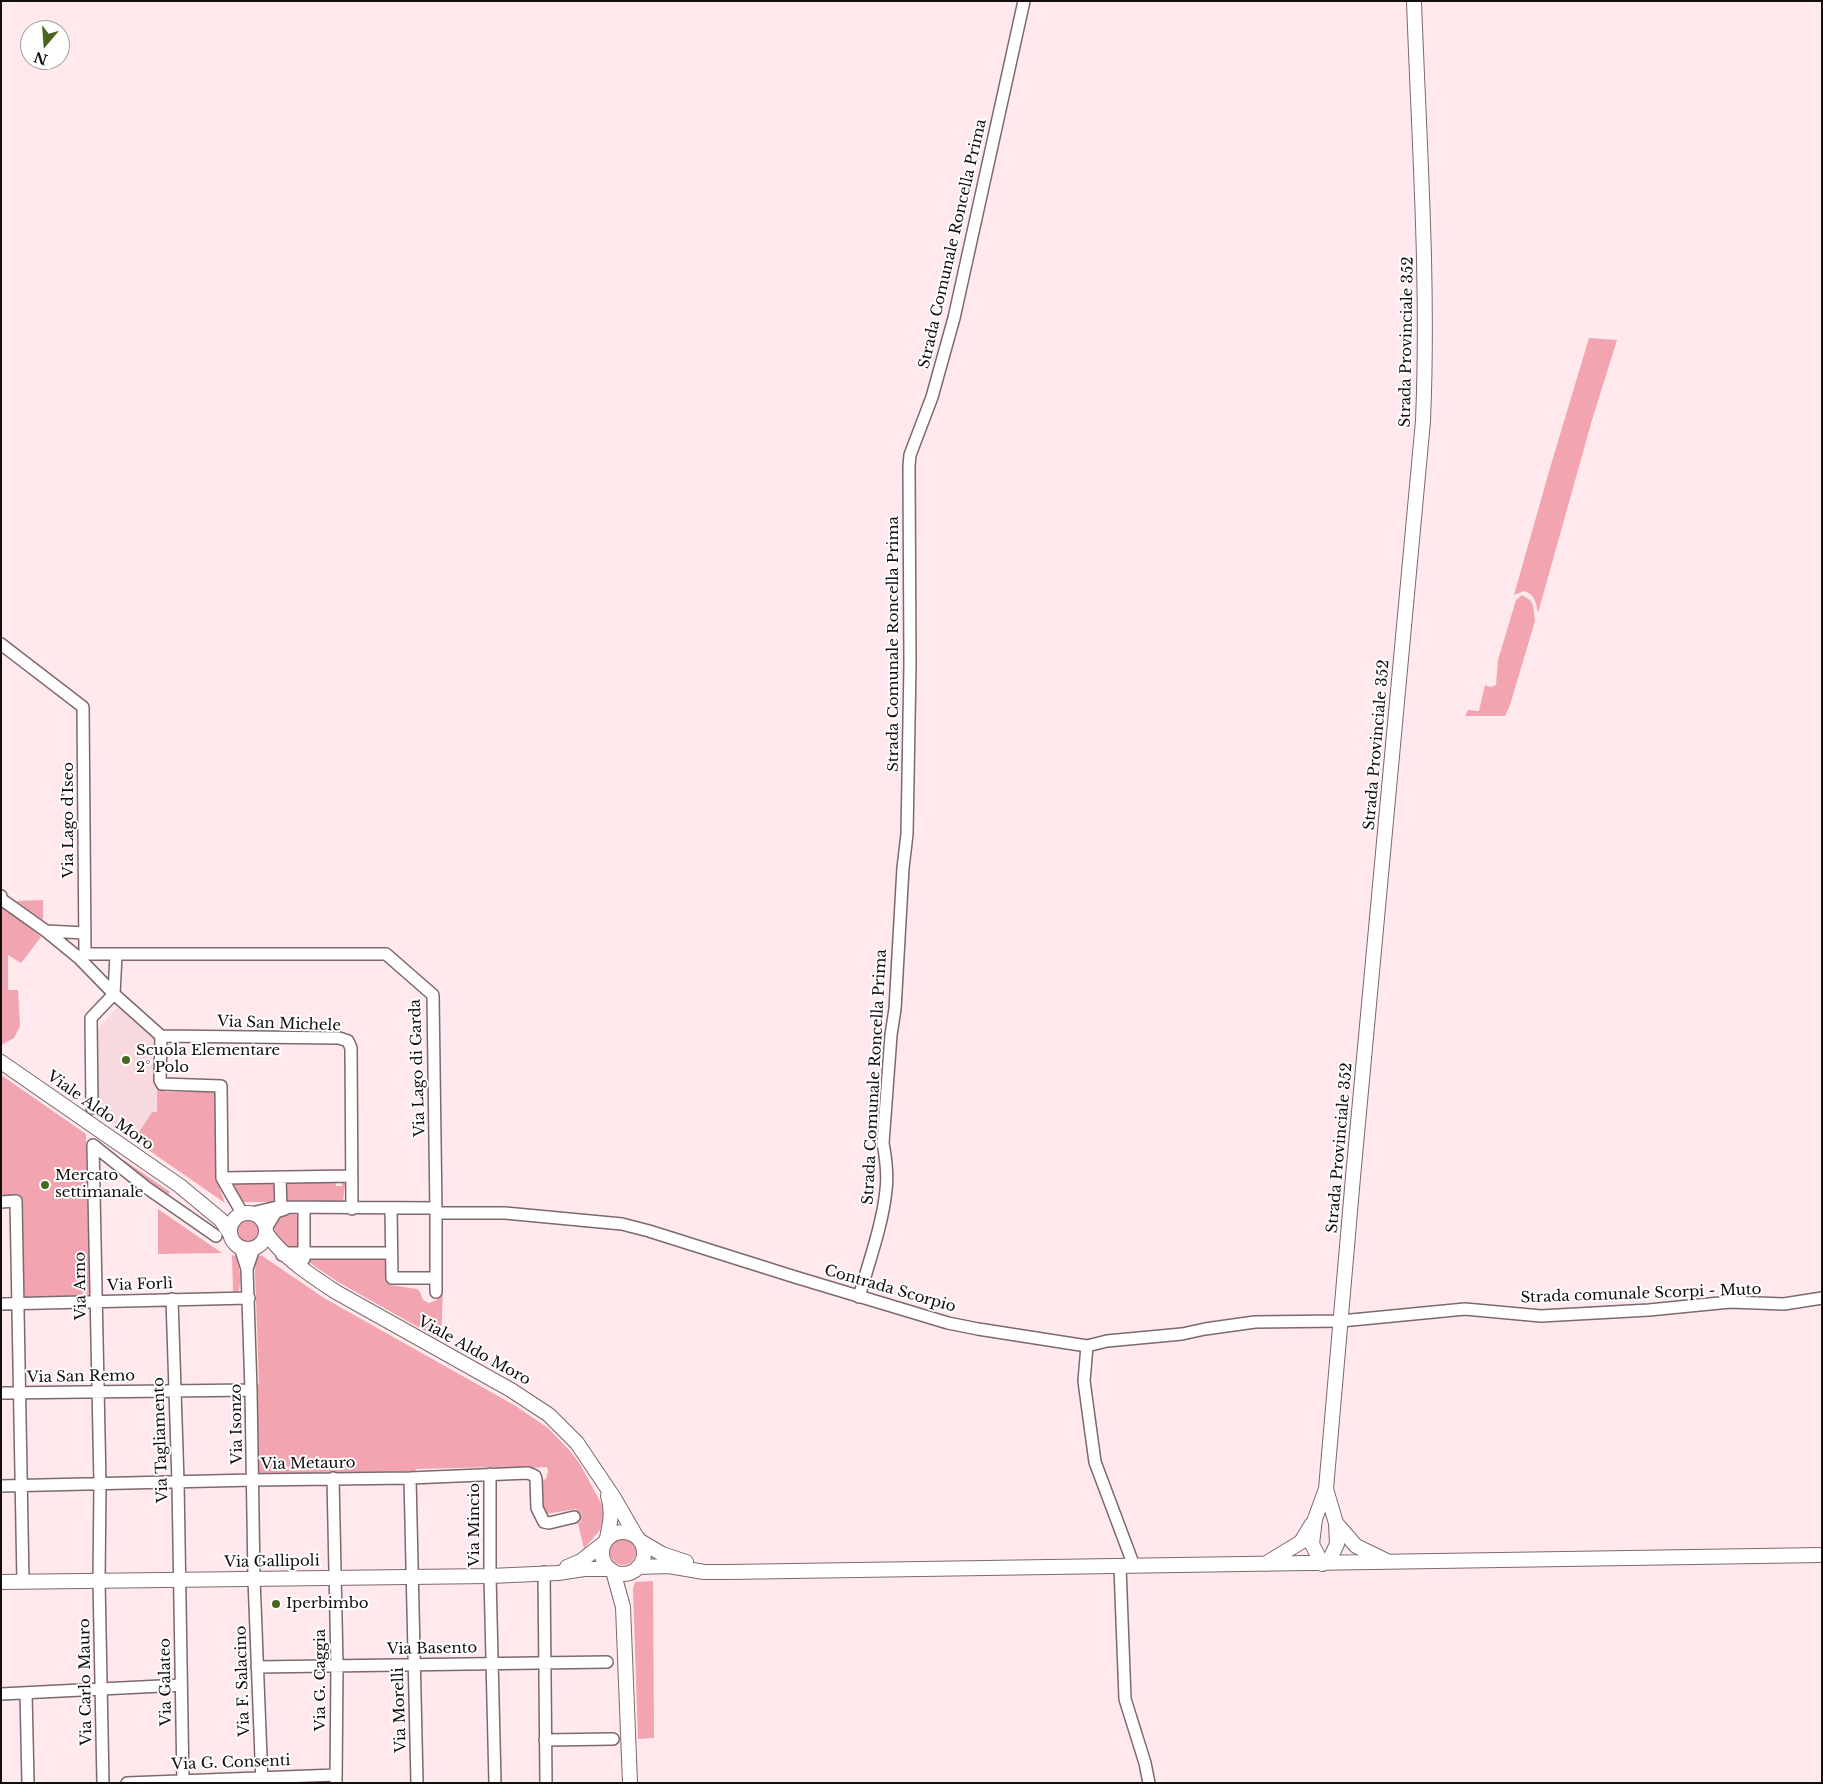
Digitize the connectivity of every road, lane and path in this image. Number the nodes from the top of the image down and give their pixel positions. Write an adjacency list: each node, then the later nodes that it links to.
1 (1024, 1): 33 (street, Strada Comunale Roncella Prima)
2 (1414, 1): 40 (main road, Strada Provinciale 352)
3 (1, 644): 6 (street, Via Lago d'Iseo)
4 (1, 896): 5 (street)
5 (46, 931): 6 (street); 8 (street)
6 (84, 932): 8 (street, Via Lago d'Iseo)
7 (116, 955): 8 (street, Via Lago di Garda); 9 (street); 22 (street, Via Lago di Garda)
8 (82, 956): 9 (street)
9 (114, 994): 10 (street); 12 (street)
10 (161, 1036): 13 (street, Via San Michele); 15 (street)
11 (1, 1062): 16 (main road, Viale Aldo Moro)
12 (92, 1108)
13 (352, 1176): 14 (street); 19 (street, Via San Michele)
14 (280, 1177): 15 (street); 21 (street)
15 (222, 1178): 23 (street)
16 (180, 1186): 23 (main road, Viale Aldo Moro); 25 (main road, Viale Aldo Moro)
17 (1, 1202): 39 (street)
18 (304, 1208): 19 (street, Contrada Scorpio); 21 (street, Contrada Scorpio); 27 (street)
19 (352, 1208): 20 (street, Contrada Scorpio)
20 (392, 1208): 22 (street, Contrada Scorpio); 28 (street)
21 (283, 1209): 23 (street, Contrada Scorpio); 24 (street)
22 (436, 1210): 31 (street, Via Lago di Garda); 33 (street, Contrada Scorpio)
23 (244, 1214): 24 (main road, Viale Aldo Moro); 25 (main road)
24 (266, 1230): 26 (main road); 29 (main road, Viale Aldo Moro)
25 (223, 1234): 26 (main road, Viale Aldo Moro); 37 (street, Via Arno)
26 (250, 1247): 29 (main road, Viale Aldo Moro); 34 (street, Via Isonzo)
27 (304, 1253): 28 (street); 29 (street); 30 (street)
28 (391, 1253): 31 (street)
29 (281, 1256): 30 (main road, Viale Aldo Moro)
30 (308, 1274): 48 (main road, Viale Aldo Moro)
31 (436, 1278): 32 (street, Via Lago di Garda)
32 (436, 1292)
33 (859, 1297): 41 (street, Contrada Scorpio)
34 (249, 1298): 36 (street, Via Forlì); 43 (street, Via Isonzo)
35 (1822, 1298): 40 (street, Strada comunale Scorpi - Muto)
36 (172, 1300): 37 (street, Via Forlì); 42 (street, Via Tagliamento)
37 (96, 1302): 39 (street, Via Forlì); 44 (street, Via Arno)
38 (1, 1304): 39 (street, Via Forlì)
39 (17, 1304): 46 (street)
40 (1341, 1321): 41 (street, Contrada Scorpio); 56 (main road, Strada Provinciale 352)
41 (1087, 1346): 66 (street)
42 (174, 1390): 43 (street, Via San Remo); 44 (street, Via San Remo); 52 (street, Via Tagliamento)
43 (251, 1390): 51 (street, Via Isonzo)
44 (98, 1391): 46 (street, Via San Remo); 53 (street, Via Arno)
45 (1, 1393): 46 (street, Via San Remo)
46 (19, 1393): 55 (street)
47 (490, 1474): 50 (street, Via Metauro); 57 (street, Via Metauro); 73 (street, Via Mincio)
48 (600, 1475): 60 (main road, Viale Aldo Moro); 61 (main road, Viale Aldo Moro)
49 (333, 1478): 50 (street, Via Metauro); 51 (street, Via Metauro); 74 (street, Via G. Caggia)
50 (410, 1478): 72 (street, Via Morelli)
51 (253, 1480): 52 (street, Via Metauro); 75 (street, Via Isonzo)
52 (178, 1482): 53 (street, Via Metauro); 76 (street, Via Tagliamento)
53 (100, 1484): 55 (street, Via Metauro); 77 (street, Via Arno)
54 (1, 1486): 55 (street, Via Metauro)
55 (20, 1486): 79 (street)
56 (1326, 1490): 58 (main road, Strada Provinciale 352); 59 (main road, Strada Provinciale 352)
57 (574, 1517)
58 (1315, 1519): 64 (main road, Strada Provinciale 352); 65 (main road, Strada Provinciale 352)
59 (1336, 1523): 63 (main road, Strada Provinciale 352); 64 (main road, Strada Provinciale 352)
60 (638, 1539): 61 (main road); 68 (main road, Viale Aldo Moro); 71 (main road)
61 (605, 1541): 69 (main road, Viale Aldo Moro); 70 (main road, Via Gallipoli)
62 (1822, 1555): 63 (main road)
63 (1390, 1563): 64 (main road)
64 (1325, 1564): 65 (main road)
65 (1263, 1565): 66 (main road)
66 (1134, 1566): 67 (main road)
67 (1120, 1567): 71 (main road); 103 (street)
68 (636, 1569): 69 (main road); 71 (main road); 80 (main road, Viale Aldo Moro)
69 (611, 1570): 70 (main road, Via Gallipoli); 80 (main road, Viale Aldo Moro)
70 (544, 1572): 73 (main road, Via Gallipoli); 82 (street)
71 (728, 1572)
72 (412, 1576): 73 (main road, Via Gallipoli); 74 (main road, Via Gallipoli); 84 (street, Via Morelli)
73 (490, 1576): 81 (street, Via Mincio)
74 (335, 1577): 75 (main road, Via Gallipoli); 85 (street, Via G. Caggia)
75 (254, 1579): 76 (main road, Via Gallipoli); 86 (street, Via F. Salacino)
76 (179, 1580): 77 (main road, Via Gallipoli); 87 (street, Via Galateo)
77 (99, 1581): 79 (main road, Via Gallipoli); 88 (street, Via Carlo Mauro)
78 (1, 1582): 79 (main road, Via Gallipoli)
79 (22, 1582)
80 (623, 1607): 102 (main road, Viale Aldo Moro)
81 (493, 1662): 82 (street, Via Basento); 84 (street, Via Basento); 100 (street, Via Mincio)
82 (545, 1662): 83 (street, Via Basento); 91 (street)
83 (607, 1662)
84 (413, 1665): 85 (street, Via Basento); 99 (street, Via Morelli)
85 (337, 1666): 86 (street, Via Basento); 93 (street, Via G. Caggia)
86 (257, 1667): 94 (street, Via F. Salacino)
87 (182, 1686): 88 (street); 95 (street, Via Galateo)
88 (101, 1690): 89 (street); 97 (street, Via Carlo Mauro)
89 (26, 1693): 90 (street); 96 (street)
90 (1, 1694)
91 (545, 1740): 92 (street); 101 (street)
92 (613, 1740)
93 (336, 1779): 94 (street, Via G. Consenti)
94 (262, 1780): 95 (street, Via G. Consenti)
95 (183, 1781): 98 (street, Via G. Consenti)
96 (28, 1783)
97 (103, 1783)
98 (127, 1783)
99 (417, 1783)
100 (495, 1783)
101 (546, 1783)
102 (630, 1783)
103 (1149, 1783)

